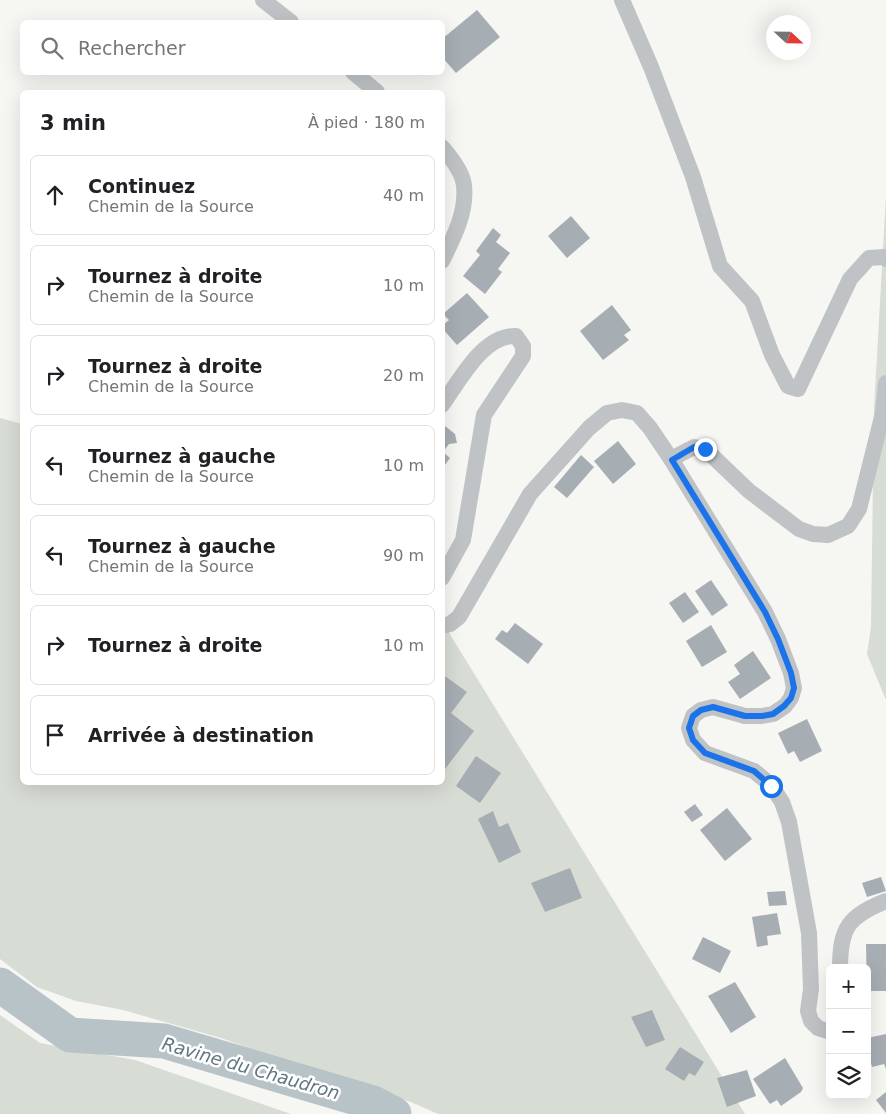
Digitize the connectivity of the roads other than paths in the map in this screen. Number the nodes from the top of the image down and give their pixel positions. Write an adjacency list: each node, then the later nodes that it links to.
1 (263, 0): 3 (street)
2 (622, 0): 8 (street)
3 (288, 20)
4 (357, 75): 5 (street)
5 (375, 90)
6 (445, 151): 7 (street)
7 (445, 255)
8 (886, 259)
9 (886, 383): 11 (street)
10 (445, 401): 12 (street)
11 (672, 460): 13 (street); 16 (street)
12 (445, 573)
13 (445, 625)
14 (886, 901): 15 (street)
15 (840, 964)
16 (826, 1031)

